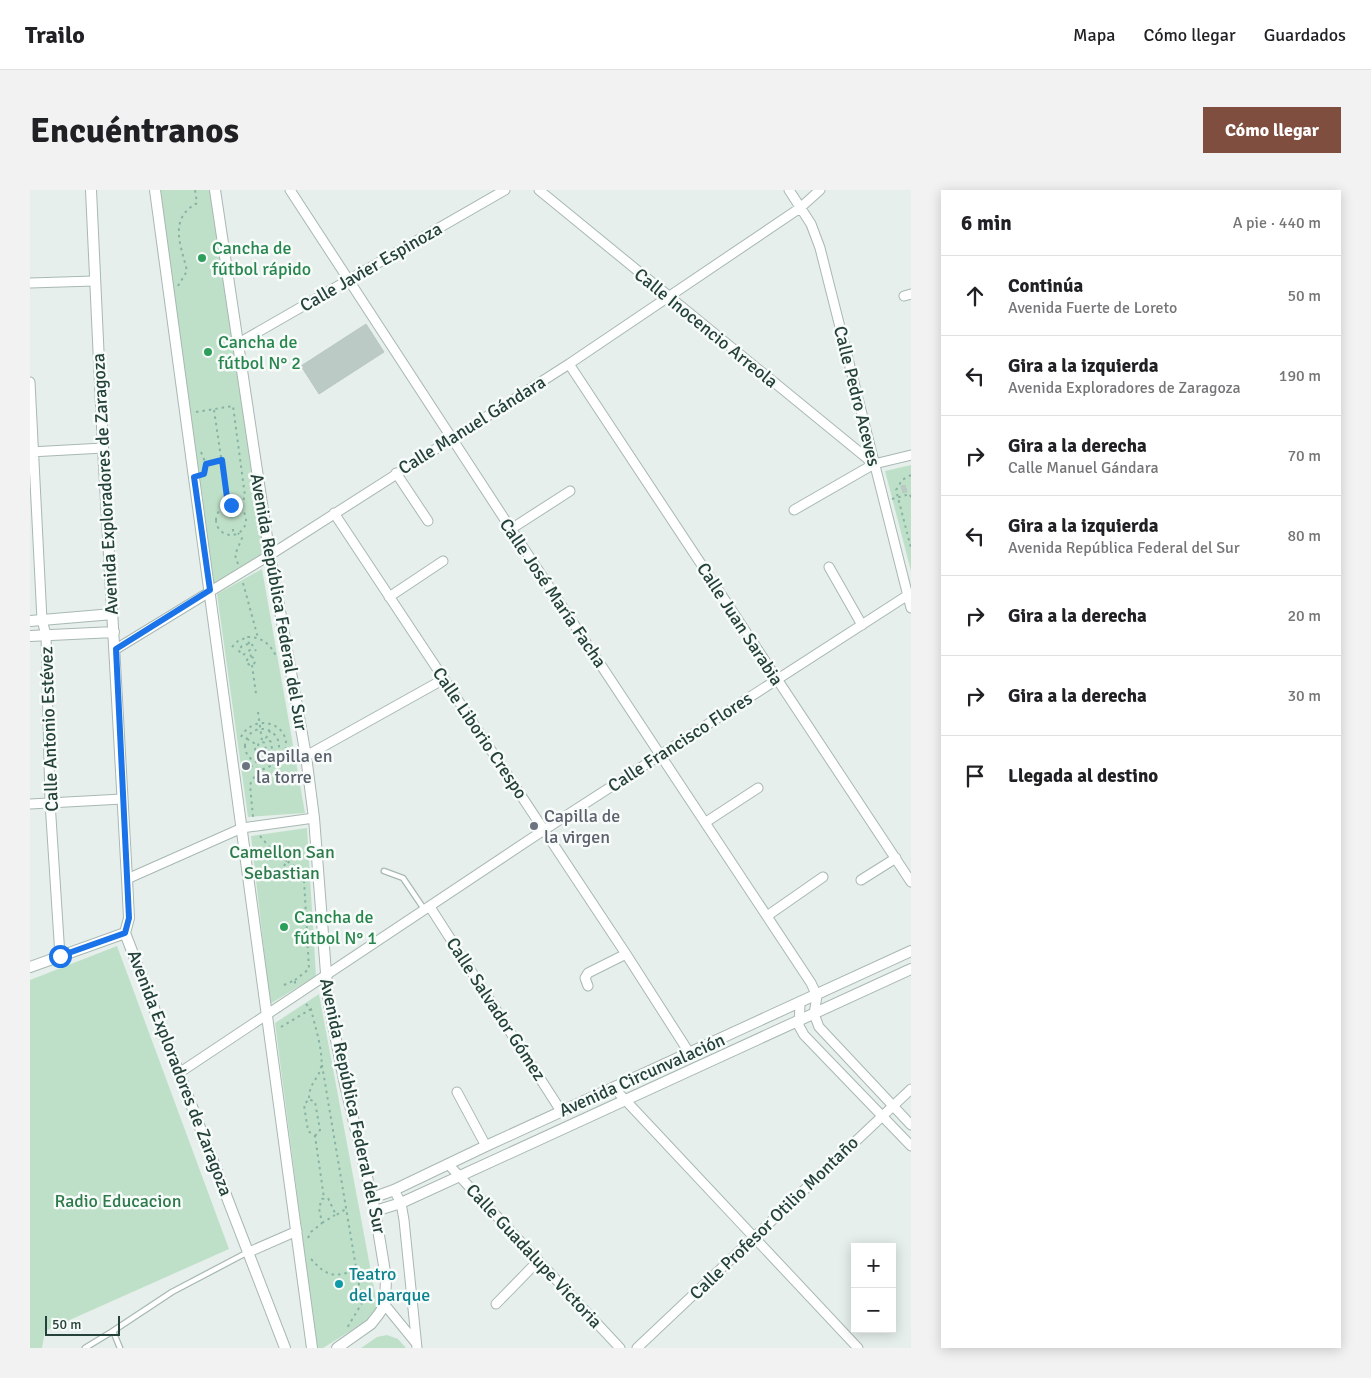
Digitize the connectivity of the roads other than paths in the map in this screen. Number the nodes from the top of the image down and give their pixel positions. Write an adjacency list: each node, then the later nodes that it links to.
1 (91, 190): 10 (street, Avenida Exploradores de Zaragoza)
2 (155, 190): 31 (street)
3 (215, 190): 14 (street, Avenida República Federal del Sur)
4 (290, 190): 11 (street, Calle José María Facha)
5 (505, 190): 11 (street, Calle Javier Espinoza)
6 (539, 190): 13 (street, Calle Inocencio Arreola)
7 (789, 190): 9 (street, Calle Pedro Aceves)
8 (820, 190): 9 (street, Calle Manuel Gándara)
9 (800, 208): 13 (street, Calle Manuel Gándara); 21 (street, Calle Pedro Aceves)
10 (94, 280): 12 (street); 18 (street, Avenida Exploradores de Zaragoza)
11 (349, 280): 14 (street, Calle Javier Espinoza); 17 (street, Calle José María Facha)
12 (30, 283)
13 (670, 298): 15 (street, Calle Manuel Gándara); 21 (street, Calle Inocencio Arreola)
14 (236, 344): 28 (street, Avenida República Federal del Sur)
15 (569, 364): 17 (street, Calle Manuel Gándara); 44 (street, Calle Juan Sarabia)
16 (30, 382): 19 (street, Calle Antonio Estévez)
17 (452, 438): 22 (street, Calle Manuel Gándara); 27 (street, Calle José María Facha)
18 (102, 448): 19 (street); 35 (street, Avenida Exploradores de Zaragoza)
19 (32, 452): 36 (street, Calle Antonio Estévez)
20 (911, 455): 21 (street)
21 (874, 464): 24 (street); 32 (street, Calle Pedro Aceves)
22 (396, 473): 25 (street, Calle Manuel Gándara); 26 (street)
23 (570, 491): 27 (street)
24 (794, 510)
25 (334, 513): 28 (street, Calle Manuel Gándara); 33 (street, Calle Liborio Crespo)
26 (428, 521)
27 (511, 529): 45 (street, Calle José María Facha)
28 (270, 555): 31 (street, Calle Manuel Gándara); 46 (street, Avenida República Federal del Sur)
29 (442, 561): 33 (street)
30 (829, 567): 38 (street)
31 (210, 590): 42 (street, Calle Manuel Gándara); 53 (street)
32 (908, 595): 34 (street, Calle Pedro Aceves); 38 (street, Calle Francisco Flores)
33 (389, 596): 43 (street, Calle Liborio Crespo)
34 (911, 608)
35 (113, 614): 36 (street); 39 (street, Avenida Exploradores de Zaragoza)
36 (42, 620): 37 (street); 40 (street, Calle Antonio Estévez)
37 (30, 621)
38 (862, 624): 44 (street, Calle Francisco Flores)
39 (114, 632): 40 (street); 42 (street, Avenida Exploradores de Zaragoza)
40 (46, 635): 41 (street); 49 (street, Calle Antonio Estévez)
41 (30, 636)
42 (116, 649): 48 (street, Avenida Exploradores de Zaragoza)
43 (444, 679): 46 (street); 54 (street, Calle Liborio Crespo)
44 (776, 680): 45 (street, Calle Francisco Flores); 55 (street, Calle Juan Sarabia)
45 (660, 754): 52 (street, Calle José María Facha); 54 (street, Calle Francisco Flores)
46 (306, 756): 51 (street, Avenida República Federal del Sur)
47 (758, 788): 52 (street)
48 (122, 799): 49 (street); 58 (street, Avenida Exploradores de Zaragoza)
49 (50, 802): 50 (street); 66 (street, Calle Antonio Estévez)
50 (30, 804)
51 (314, 818): 53 (street); 69 (street, Avenida República Federal del Sur)
52 (706, 822): 62 (street, Calle José María Facha)
53 (242, 828): 58 (street); 73 (street)
54 (544, 830): 61 (street, Calle Francisco Flores); 65 (street, Calle Liborio Crespo)
55 (896, 858): 59 (street); 60 (street, Calle Juan Sarabia)
56 (384, 871): 61 (lane)
57 (823, 877): 62 (street)
58 (128, 879): 63 (street, Avenida Exploradores de Zaragoza)
59 (861, 880)
60 (911, 882)
61 (428, 909): 69 (street, Calle Francisco Flores); 83 (street, Calle Salvador Gómez)
62 (766, 916): 71 (street, Calle José María Facha)
63 (125, 933): 66 (street); 77 (street, Avenida Exploradores de Zaragoza)
64 (911, 951): 71 (street, Avenida Circunvalación)
65 (626, 954): 70 (street); 76 (street, Calle Liborio Crespo)
66 (60, 956): 67 (street)
67 (30, 967)
68 (911, 968): 74 (street, Avenida Circunvalación)
69 (325, 976): 73 (street, Calle Francisco Flores); 93 (street, Avenida República Federal del Sur)
70 (588, 986)
71 (817, 996): 72 (street, Avenida Circunvalación); 74 (street)
72 (800, 1004): 75 (street); 76 (street, Avenida Circunvalación)
73 (270, 1013): 77 (street, Calle Francisco Flores); 96 (street)
74 (814, 1014): 75 (street, Avenida Circunvalación); 82 (street)
75 (799, 1020): 81 (street, Avenida Circunvalación); 84 (street)
76 (690, 1054): 78 (street, Avenida Circunvalación)
77 (179, 1073): 98 (street, Avenida Exploradores de Zaragoza)
78 (614, 1088): 81 (street); 83 (street, Avenida Circunvalación)
79 (911, 1088): 82 (street, Calle Profesor Otilio Montaño)
80 (457, 1092): 88 (street)
81 (626, 1100): 87 (street, Avenida Circunvalación); 97 (street)
82 (893, 1106): 84 (street, Calle Profesor Otilio Montaño); 85 (street)
83 (561, 1111): 86 (street, Avenida Circunvalación)
84 (882, 1116): 89 (street); 97 (street, Calle Profesor Otilio Montaño)
85 (911, 1125)
86 (530, 1127): 87 (street); 88 (street, Avenida Circunvalación)
87 (538, 1140): 91 (street, Avenida Circunvalación)
88 (486, 1146): 90 (street, Avenida Circunvalación)
89 (911, 1146)
90 (448, 1164): 91 (street, Calle Guadalupe Victoria); 92 (street, Avenida Circunvalación)
91 (459, 1176): 94 (street, Avenida Circunvalación); 99 (street, Calle Guadalupe Victoria)
92 (394, 1190): 93 (street, Avenida Circunvalación); 94 (street)
93 (372, 1198): 95 (street, Avenida República Federal del Sur)
94 (400, 1203): 95 (street, Avenida Circunvalación); 103 (street)
95 (375, 1212): 101 (street, Avenida República Federal del Sur)
96 (298, 1231): 98 (street); 107 (street)
97 (755, 1238): 110 (street, Calle Profesor Otilio Montaño); 111 (street)
98 (249, 1252): 102 (lane); 106 (street, Avenida Exploradores de Zaragoza)
99 (538, 1261): 100 (street); 109 (street, Calle Guadalupe Victoria)
100 (496, 1304)
101 (385, 1305): 103 (street); 108 (street)
102 (113, 1331): 104 (lane); 105 (lane)
103 (416, 1346)
104 (85, 1348)
105 (120, 1348)
106 (286, 1348)
107 (312, 1348)
108 (337, 1348)
109 (620, 1348)
110 (637, 1348)
111 (858, 1348)

